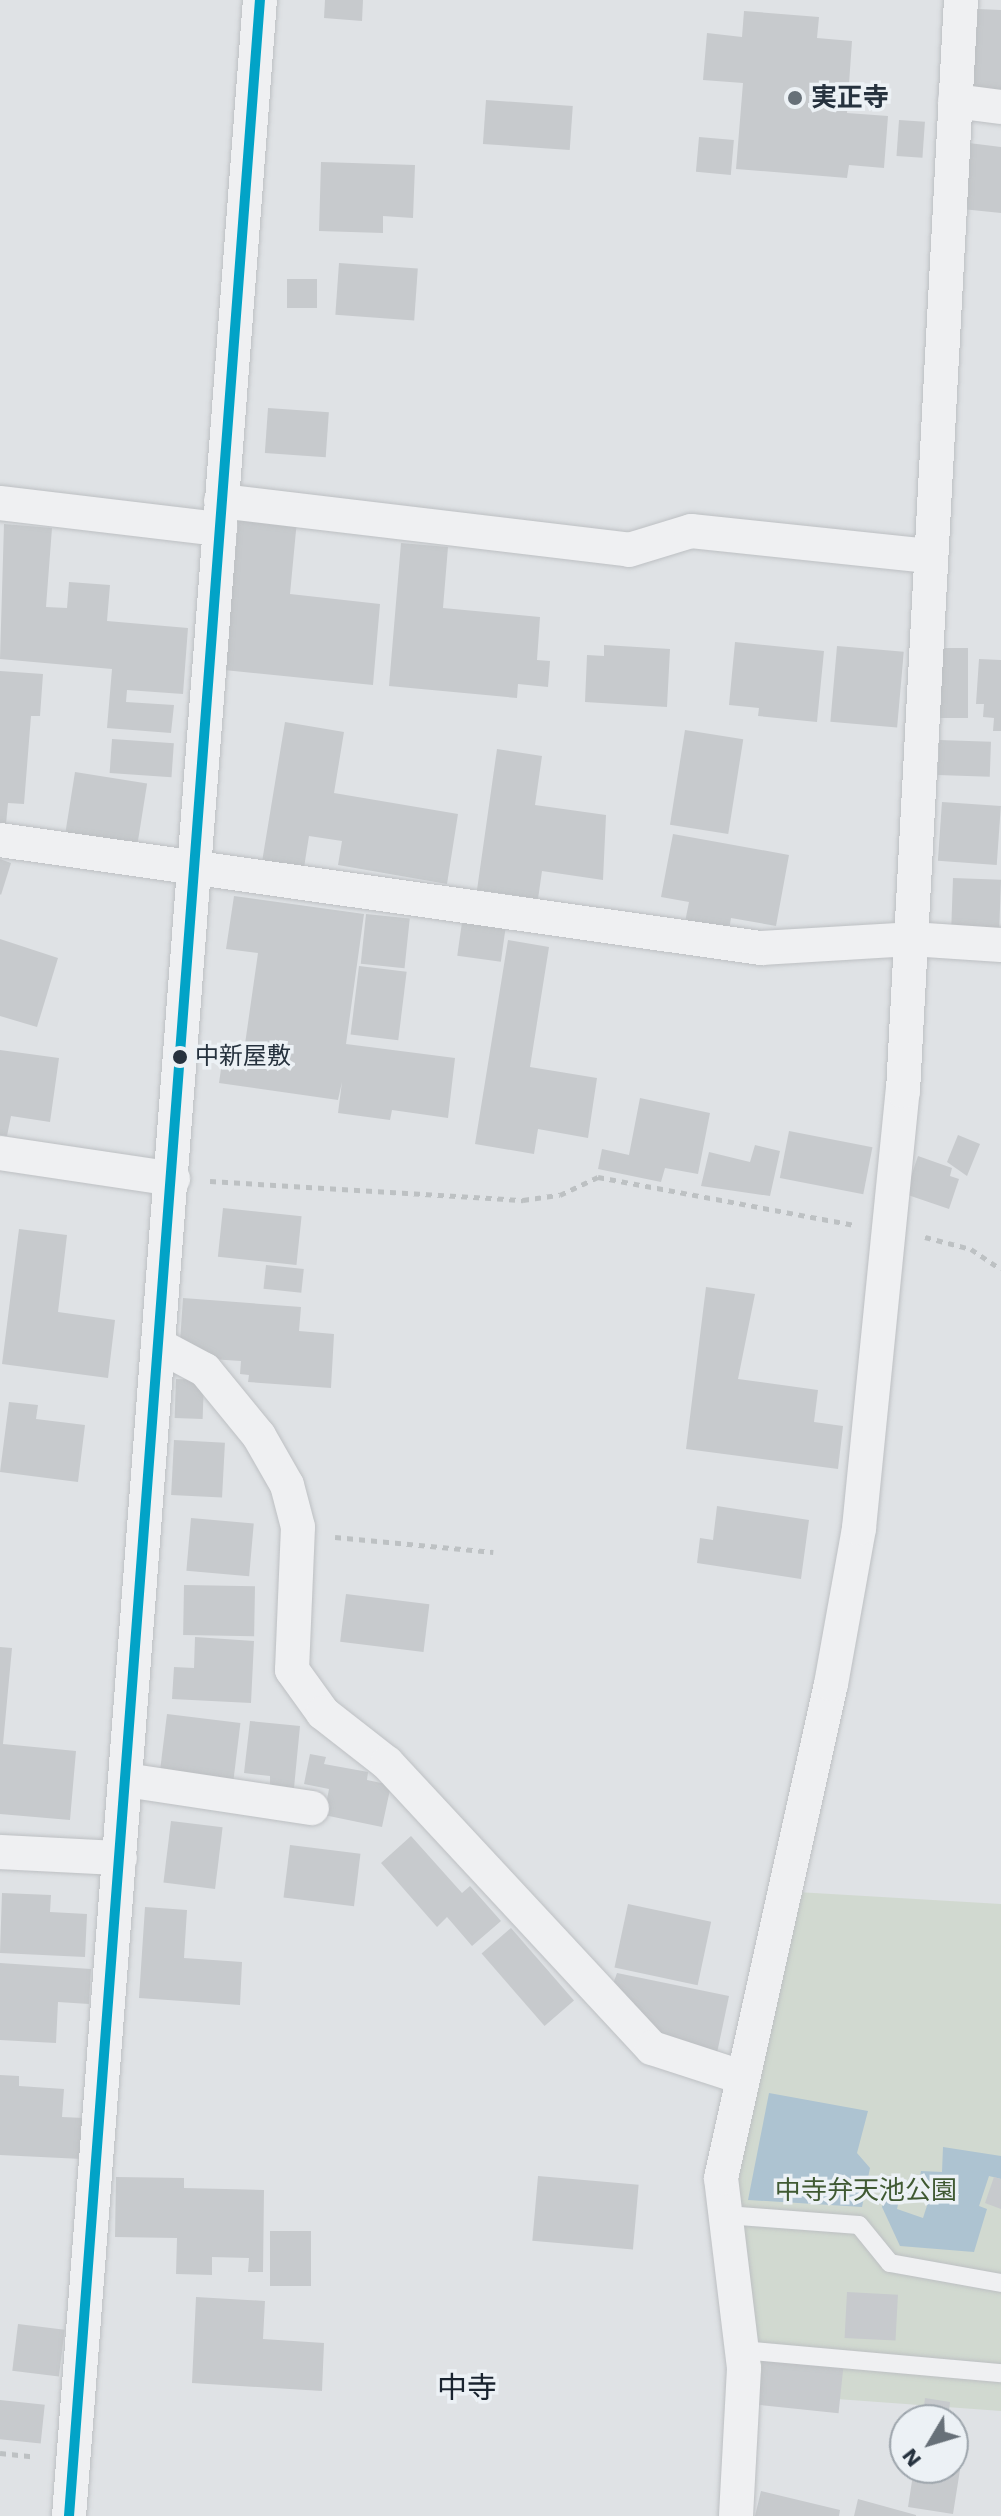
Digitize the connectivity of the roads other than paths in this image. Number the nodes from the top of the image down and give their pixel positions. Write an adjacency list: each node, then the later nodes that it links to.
1 (260, 0): 6 (street)
2 (961, 0): 3 (street)
3 (955, 101): 4 (street); 7 (street)
4 (1001, 107)
5 (0, 503): 6 (street)
6 (220, 515): 7 (street); 9 (street)
7 (929, 556): 10 (street)
8 (0, 840): 9 (street)
9 (197, 867): 10 (street); 13 (street)
10 (911, 939): 11 (street); 19 (street)
11 (1001, 945)
12 (0, 1153): 13 (street)
13 (173, 1179): 14 (street)
14 (160, 1346): 15 (street); 19 (street)
15 (126, 1780): 16 (street); 18 (street)
16 (312, 1808)
17 (0, 1852): 18 (street)
18 (120, 1858): 24 (street)
19 (741, 2077): 20 (street)
20 (726, 2215): 21 (lane); 22 (street)
21 (1001, 2283)
22 (742, 2350): 23 (lane); 25 (street)
23 (1001, 2373)
24 (69, 2516)
25 (736, 2516)

